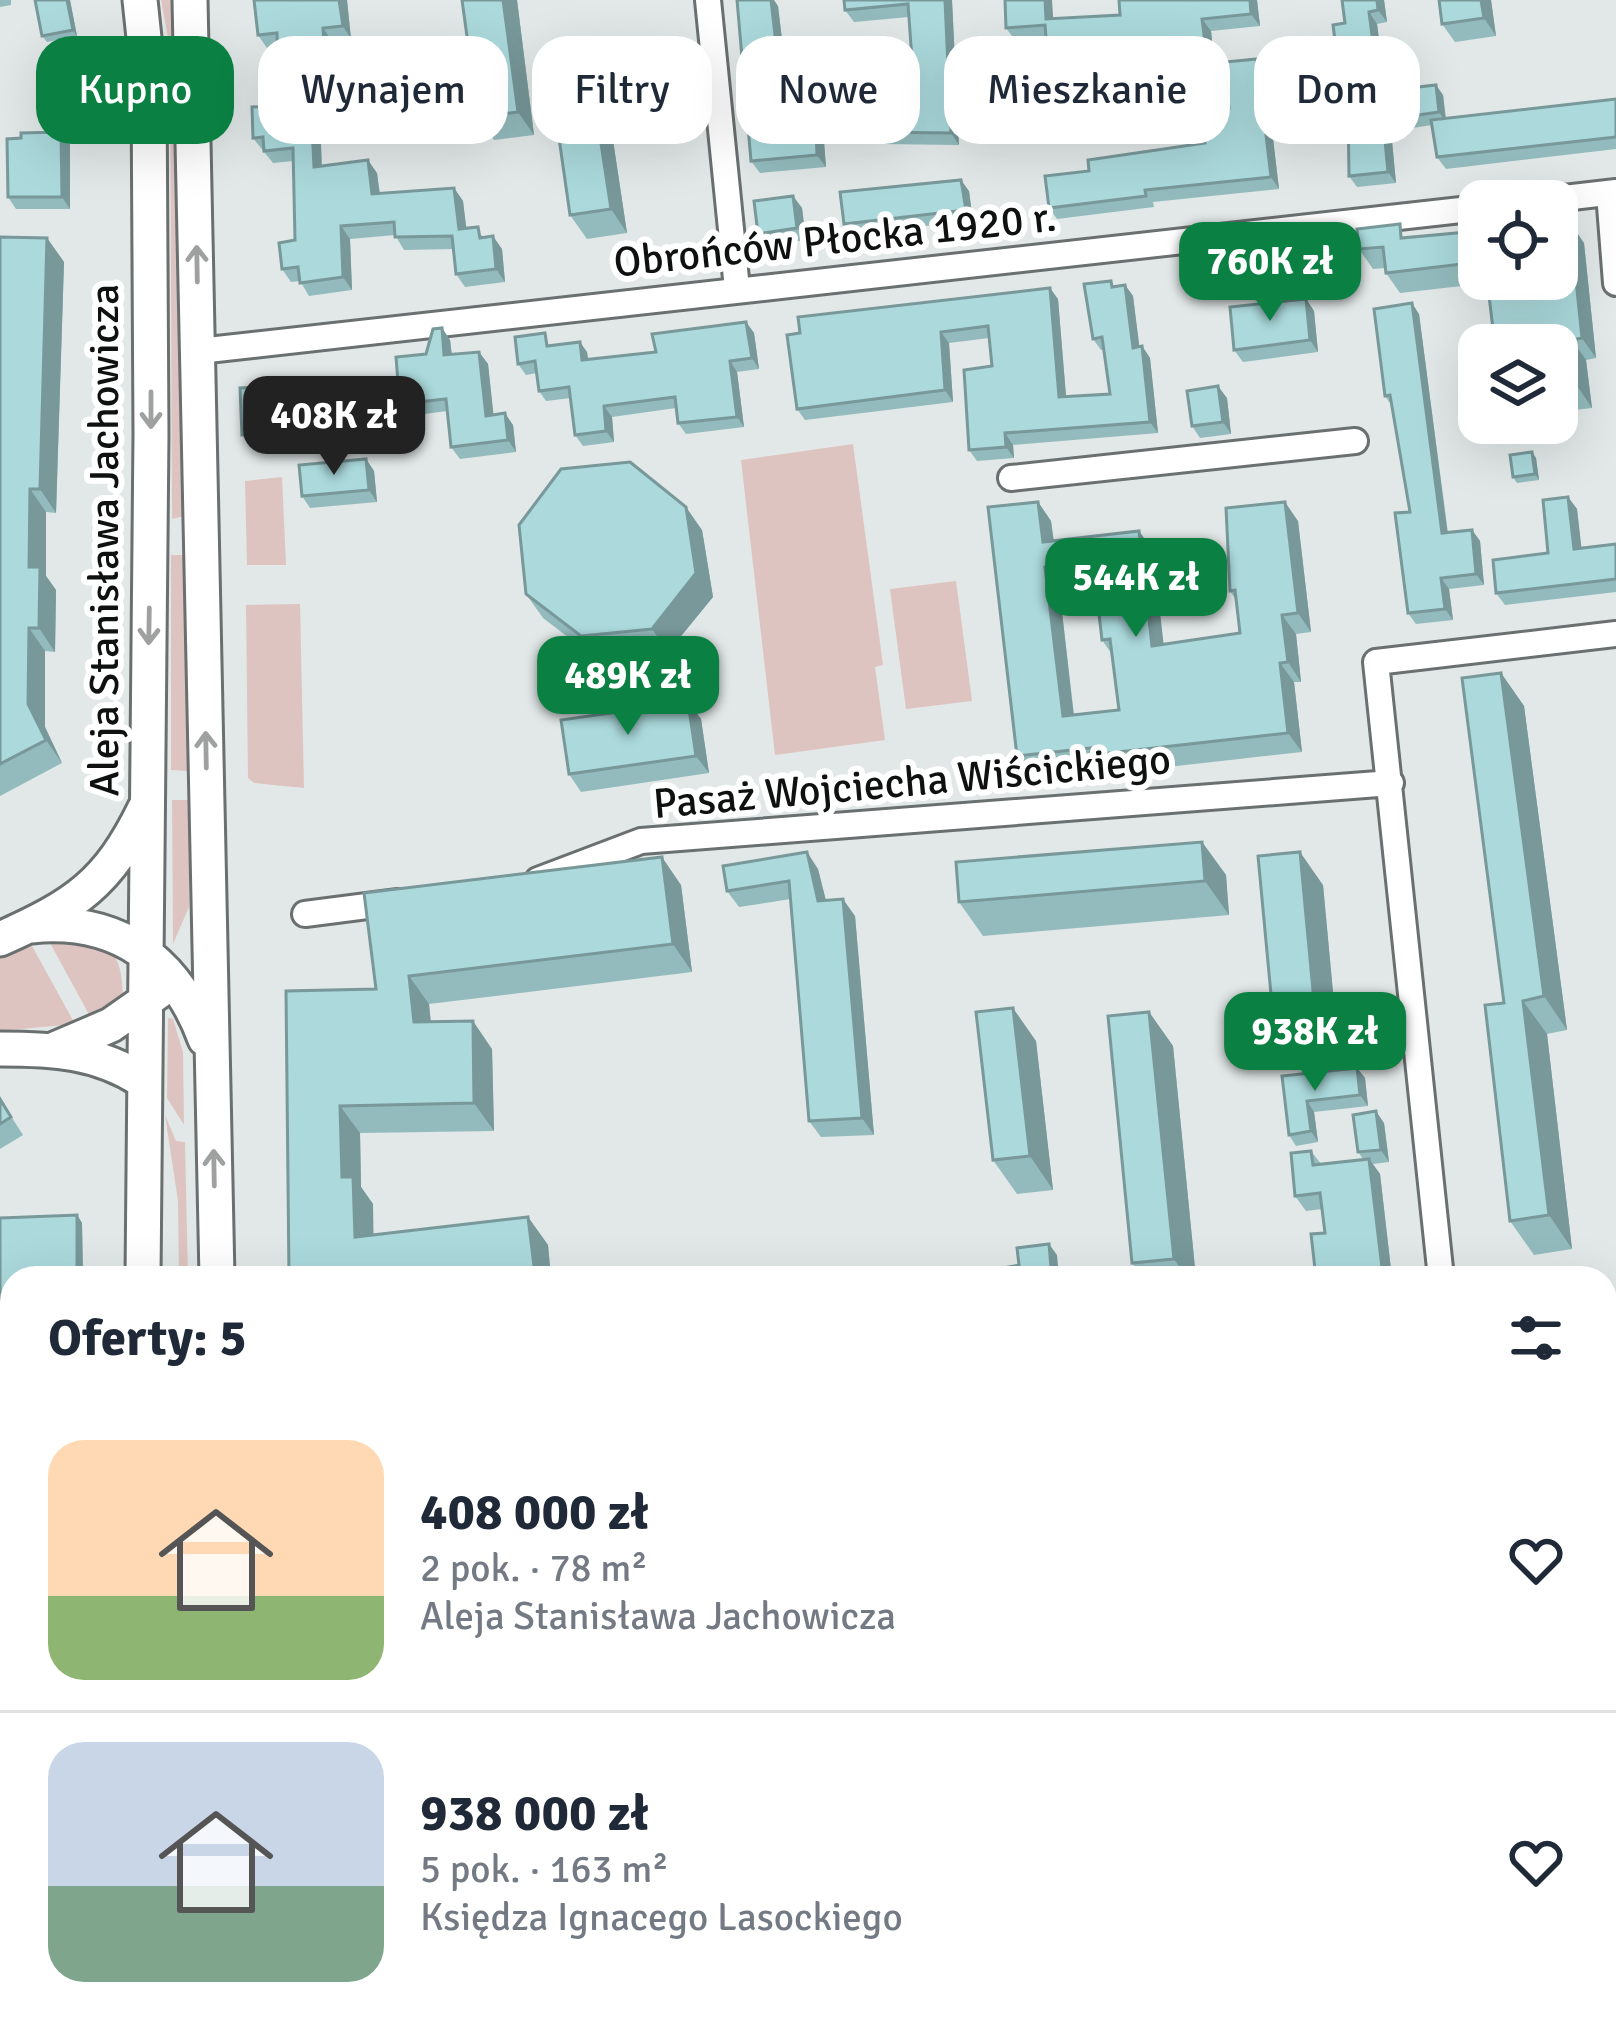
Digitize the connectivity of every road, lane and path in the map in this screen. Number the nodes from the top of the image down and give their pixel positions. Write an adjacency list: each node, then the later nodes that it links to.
1 (140, 0): 12 (main road, Aleja Stanisława Jachowicza, one-way to 12)
2 (190, 0): 9 (main road, one-way to 2)
3 (708, 0): 8 (street)
4 (1612, 192): 5 (street); 7 (street)
5 (1578, 196)
6 (1458, 210): 8 (street, Obrońców Płocka 1920 r.)
7 (1616, 283)
8 (736, 289): 9 (street, Obrońców Płocka 1920 r.)
9 (199, 351): 13 (main road)
10 (1355, 442): 11 (street)
11 (1011, 478)
12 (151, 509): 13 (main road); 16 (main road, Aleja Stanisława Jachowicza, one-way to 16)
13 (203, 518): 19 (main road, one-way to 13)
14 (1616, 634): 15 (street)
15 (1390, 783): 17 (street, Pasaż Wojciecha Wiścickiego); 31 (street)
16 (147, 791): 21 (main road); 22 (main road, Aleja Stanisława Jachowicza)
17 (517, 887)
18 (423, 899): 20 (street)
19 (208, 906): 23 (main road); 27 (main road)
20 (304, 914)
21 (15, 932): 22 (main road)
22 (147, 951): 23 (main road); 24 (main road, Aleja Stanisława Jachowicza)
23 (174, 978): 24 (main road); 27 (main road)
24 (146, 1001): 26 (main road); 28 (main road, Aleja Stanisława Jachowicza)
25 (0, 1049): 26 (main road)
26 (55, 1049): 28 (main road)
27 (211, 1058): 30 (main road, one-way to 27)
28 (143, 1081): 29 (main road, Aleja Stanisława Jachowicza)
29 (143, 1266)
30 (217, 1266)
31 (1440, 1266)

